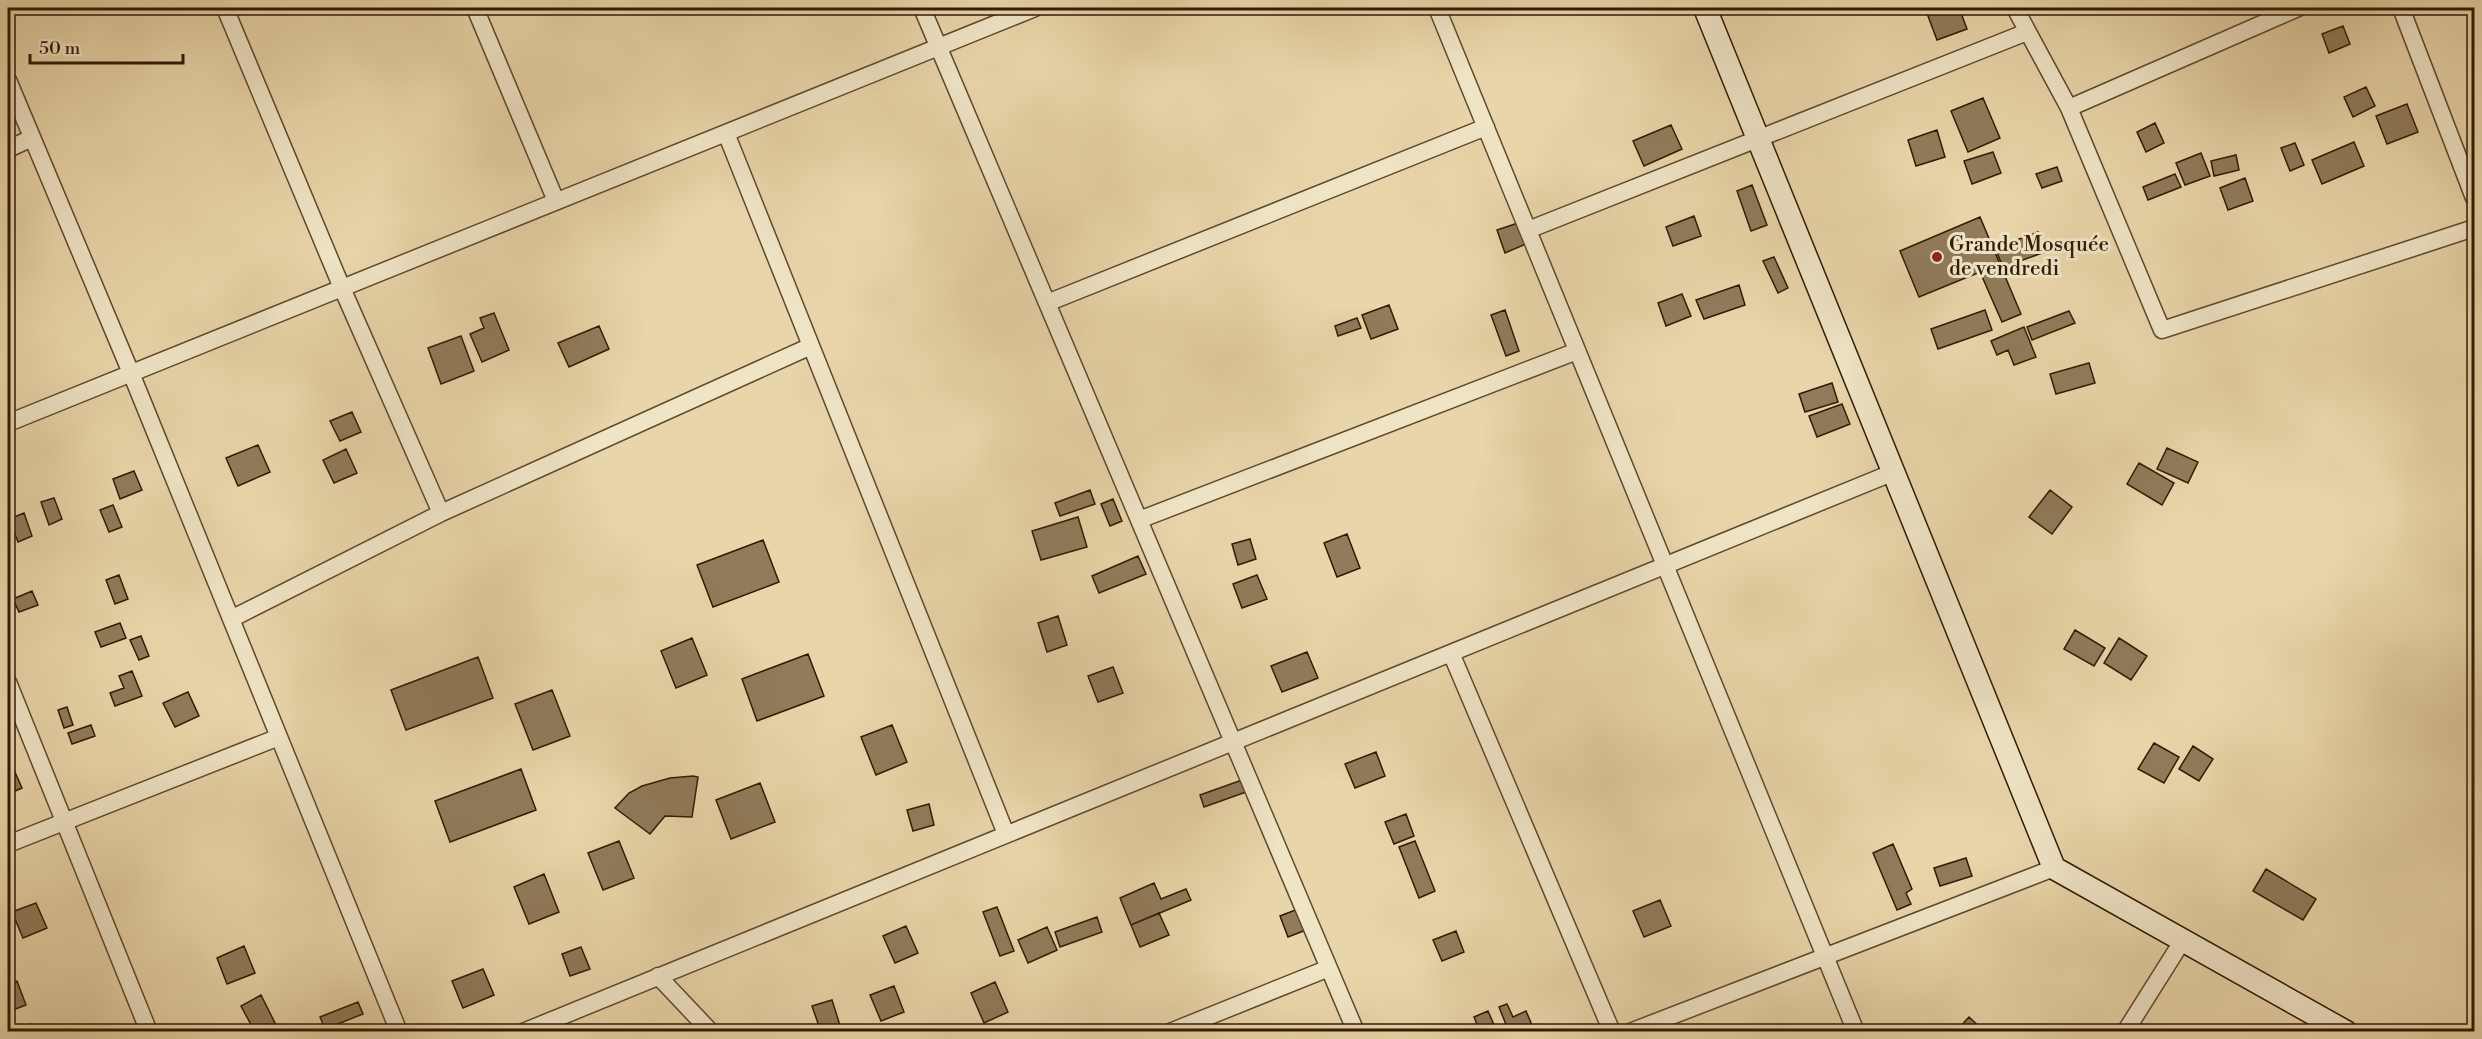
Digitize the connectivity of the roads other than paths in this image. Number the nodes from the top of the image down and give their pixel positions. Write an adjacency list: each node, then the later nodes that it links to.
1 (225, 8): 23 (street)
2 (475, 8): 20 (street)
3 (922, 8): 11 (street)
4 (1035, 8): 11 (street)
5 (1437, 8): 14 (street)
6 (1705, 8): 16 (street)
7 (2015, 8): 10 (street)
8 (2298, 8): 13 (street)
9 (2401, 8): 19 (street)
10 (2027, 32): 13 (street); 16 (street)
11 (938, 47): 15 (street); 24 (street)
12 (8, 80): 17 (street)
13 (2069, 108): 21 (street)
14 (1486, 127): 22 (street); 24 (street)
15 (726, 132): 20 (street); 25 (street)
16 (1758, 137): 22 (street); 29 (street)
17 (32, 138): 18 (street); 27 (street)
18 (8, 149)
19 (2475, 198)
20 (556, 201): 23 (street)
21 (2475, 228)
22 (1528, 230): 26 (street)
23 (342, 288): 27 (street); 30 (street)
24 (1047, 303): 31 (street)
25 (811, 346): 30 (street); 39 (street)
26 (1577, 351): 31 (street); 32 (street)
27 (131, 373): 28 (street); 33 (street)
28 (8, 423)
29 (1894, 472): 32 (street); 41 (street)
30 (441, 513): 33 (street)
31 (1139, 520): 37 (street)
32 (1665, 565): 34 (street); 43 (street)
33 (231, 619): 36 (street)
34 (1451, 652): 37 (street); 52 (street)
35 (8, 682): 38 (street)
36 (279, 737): 38 (street); 47 (street)
37 (1233, 742): 39 (street); 44 (street)
38 (64, 821): 40 (street); 46 (street)
39 (1006, 834): 45 (street)
40 (8, 844)
41 (2054, 868): 42 (street); 43 (street)
42 (2183, 940): 55 (street); 56 (street)
43 (1825, 956): 53 (street); 54 (street)
44 (1329, 968): 50 (street); 51 (street)
45 (658, 976): 48 (street); 49 (street)
46 (149, 1032)
47 (399, 1032)
48 (523, 1032)
49 (711, 1032)
50 (1170, 1032)
51 (1356, 1032)
52 (1612, 1032)
53 (1630, 1032)
54 (1856, 1032)
55 (2125, 1032)
56 (2346, 1032)

